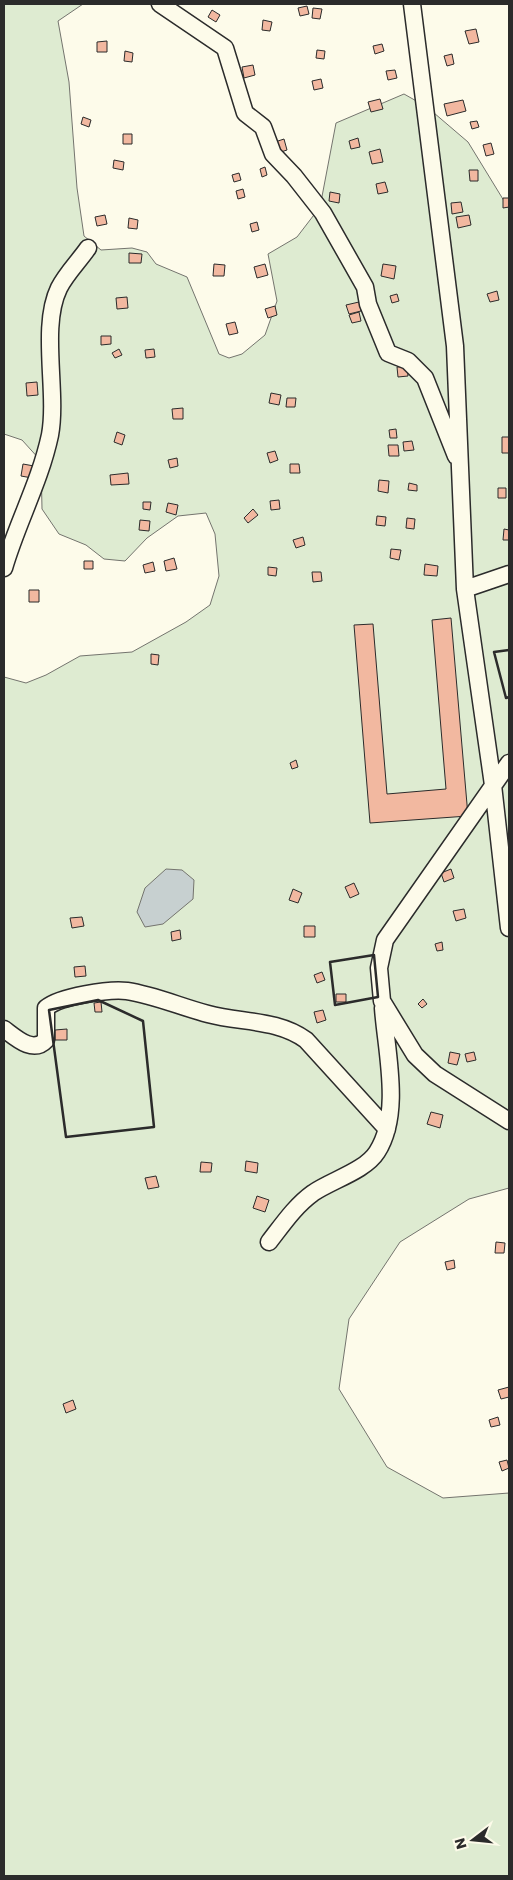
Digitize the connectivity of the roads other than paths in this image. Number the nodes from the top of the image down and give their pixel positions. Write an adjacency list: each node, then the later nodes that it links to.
1 (160, 4): 4 (street)
2 (412, 4): 4 (street)
3 (88, 248): 5 (street)
4 (460, 464): 7 (street)
5 (4, 568)
6 (509, 574): 7 (street)
7 (465, 589): 9 (street)
8 (509, 763): 9 (street)
9 (493, 785): 10 (street); 11 (street)
10 (509, 928)
11 (382, 1001): 13 (street); 14 (street)
12 (4, 1030): 14 (street)
13 (509, 1122)
14 (387, 1129): 15 (street)
15 (270, 1242)

